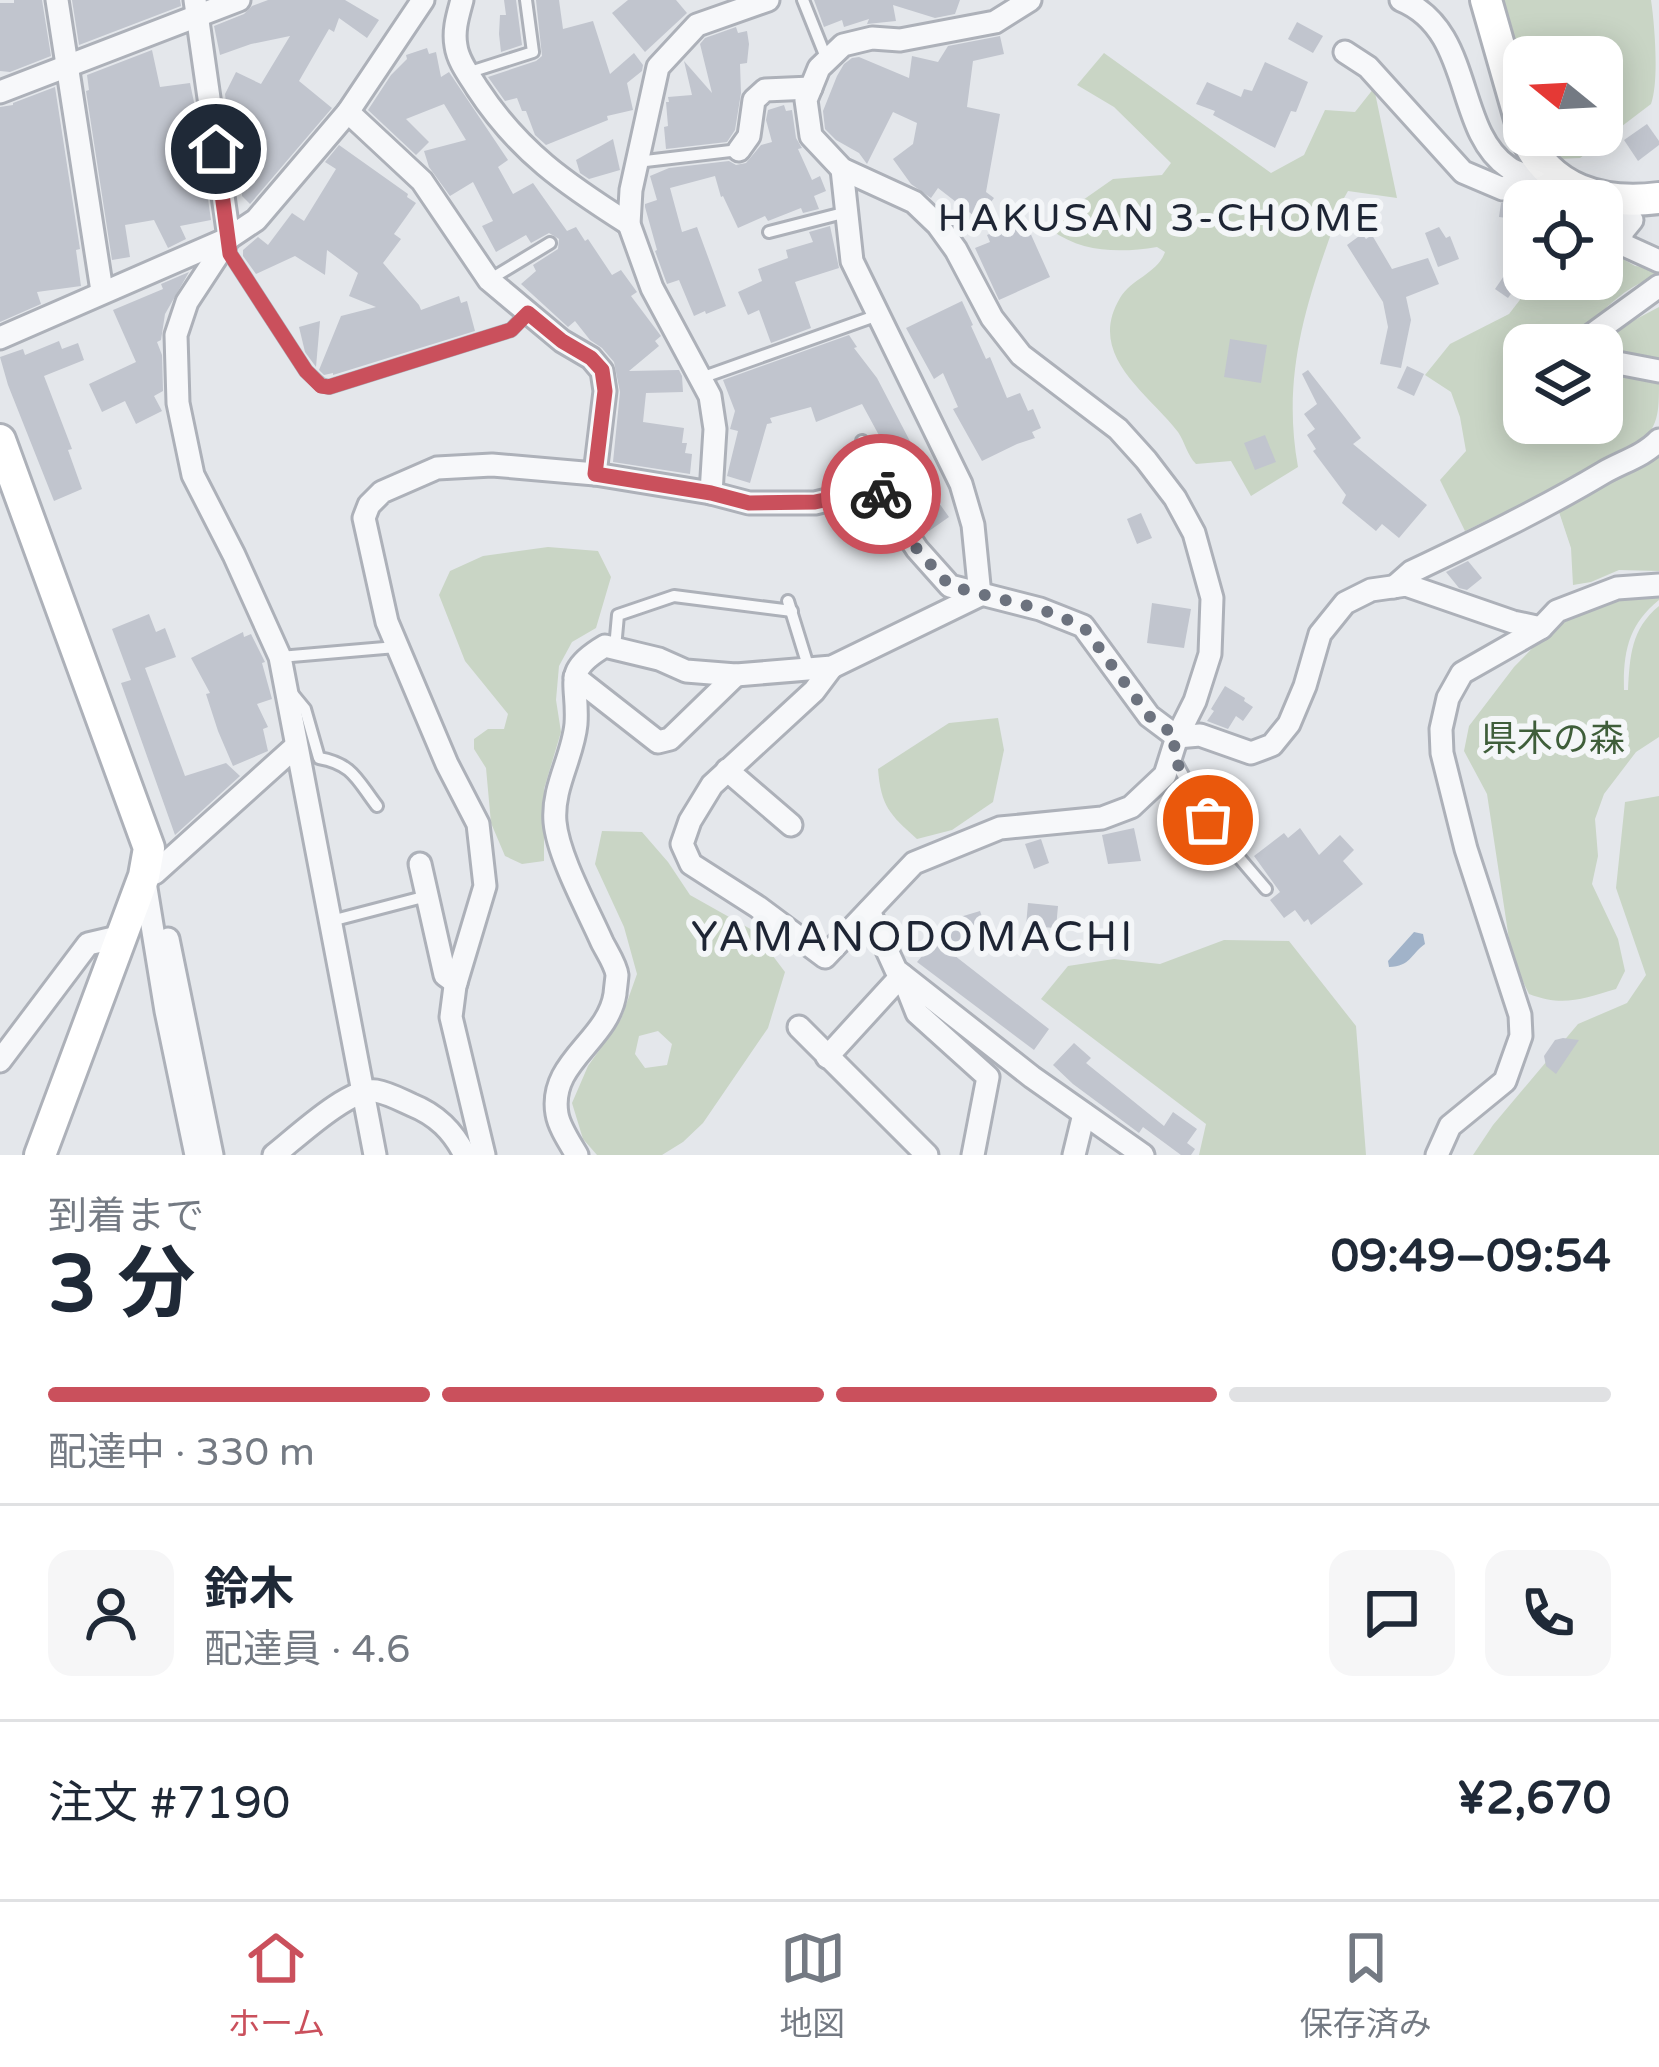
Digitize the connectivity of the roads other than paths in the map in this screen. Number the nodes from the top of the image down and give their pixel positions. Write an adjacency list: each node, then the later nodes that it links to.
1 (57, 0): 16 (street)
2 (239, 0): 11 (street)
3 (423, 0): 12 (street)
4 (462, 0): 17 (street)
5 (526, 0): 17 (lane)
6 (768, 0): 23 (street)
7 (803, 0): 14 (lane)
8 (1030, 0): 14 (street)
9 (1401, 0): 25 (street)
10 (1486, 0): 15 (street)
11 (196, 8): 16 (street); 31 (street)
12 (405, 11): 20 (street)
13 (1346, 52): 25 (street)
14 (827, 60): 18 (street)
15 (1503, 60)
16 (67, 66): 19 (street); 37 (street)
17 (467, 73): 29 (street)
18 (811, 88): 21 (street); 24 (street)
19 (0, 92)
20 (348, 112): 31 (street); 35 (street)
21 (739, 150): 23 (lane)
22 (1530, 156): 25 (street)
23 (637, 162): 29 (street)
24 (842, 169): 28 (street); 62 (street)
25 (1533, 170): 26 (street); 27 (street)
26 (1534, 180)
27 (1659, 198)
28 (847, 212): 30 (lane); 39 (street)
29 (629, 224): 44 (street)
30 (769, 232)
31 (229, 238): 37 (street); 38 (lane); 57 (street)
32 (1623, 242): 34 (street)
33 (550, 243): 35 (lane)
34 (1659, 261)
35 (489, 280): 38 (street)
36 (1659, 286): 40 (street)
37 (101, 292): 41 (street)
38 (528, 313): 48 (street)
39 (878, 315): 44 (lane); 53 (street)
40 (1607, 324)
41 (0, 338)
42 (1623, 364): 43 (street)
43 (1659, 371)
44 (701, 378): 49 (street)
45 (0, 440): 68 (street)
46 (1659, 440): 52 (street)
47 (862, 441): 50 (lane)
48 (595, 474): 49 (street); 55 (street)
49 (711, 493): 50 (street)
50 (854, 494): 53 (street)
51 (1659, 585): 54 (street)
52 (1394, 587): 54 (street); 62 (street)
53 (980, 595): 58 (street); 62 (street)
54 (1540, 628): 93 (street)
55 (397, 647): 57 (lane); 75 (street)
56 (615, 648): 58 (lane); 59 (street); 60 (street)
57 (280, 657): 61 (street)
58 (821, 668): 59 (street); 64 (street)
59 (736, 675): 60 (street)
60 (575, 677): 88 (street)
61 (284, 683): 63 (street); 65 (lane)
62 (1174, 745): 69 (lane); 71 (street)
63 (295, 747): 68 (street); 72 (street)
64 (728, 770): 66 (street); 71 (street)
65 (377, 806)
66 (791, 825)
67 (420, 865): 70 (street)
68 (149, 874): 73 (street); 82 (street); 83 (street)
69 (1266, 889)
70 (427, 896): 72 (lane); 75 (street)
71 (869, 911): 74 (street)
72 (328, 922): 79 (street)
73 (122, 936): 78 (street); 81 (street)
74 (902, 975): 77 (street); 80 (street); 90 (street)
75 (456, 983): 87 (street)
76 (799, 1027): 77 (street)
77 (827, 1057): 89 (street)
78 (0, 1061)
79 (361, 1092): 84 (street); 85 (street); 86 (street)
80 (1084, 1114): 91 (street); 92 (street)
81 (40, 1155)
82 (196, 1155)
83 (212, 1155)
84 (274, 1155)
85 (375, 1155)
86 (465, 1155)
87 (484, 1155)
88 (577, 1155)
89 (927, 1155)
90 (973, 1155)
91 (1074, 1155)
92 (1143, 1155)
93 (1438, 1155)

